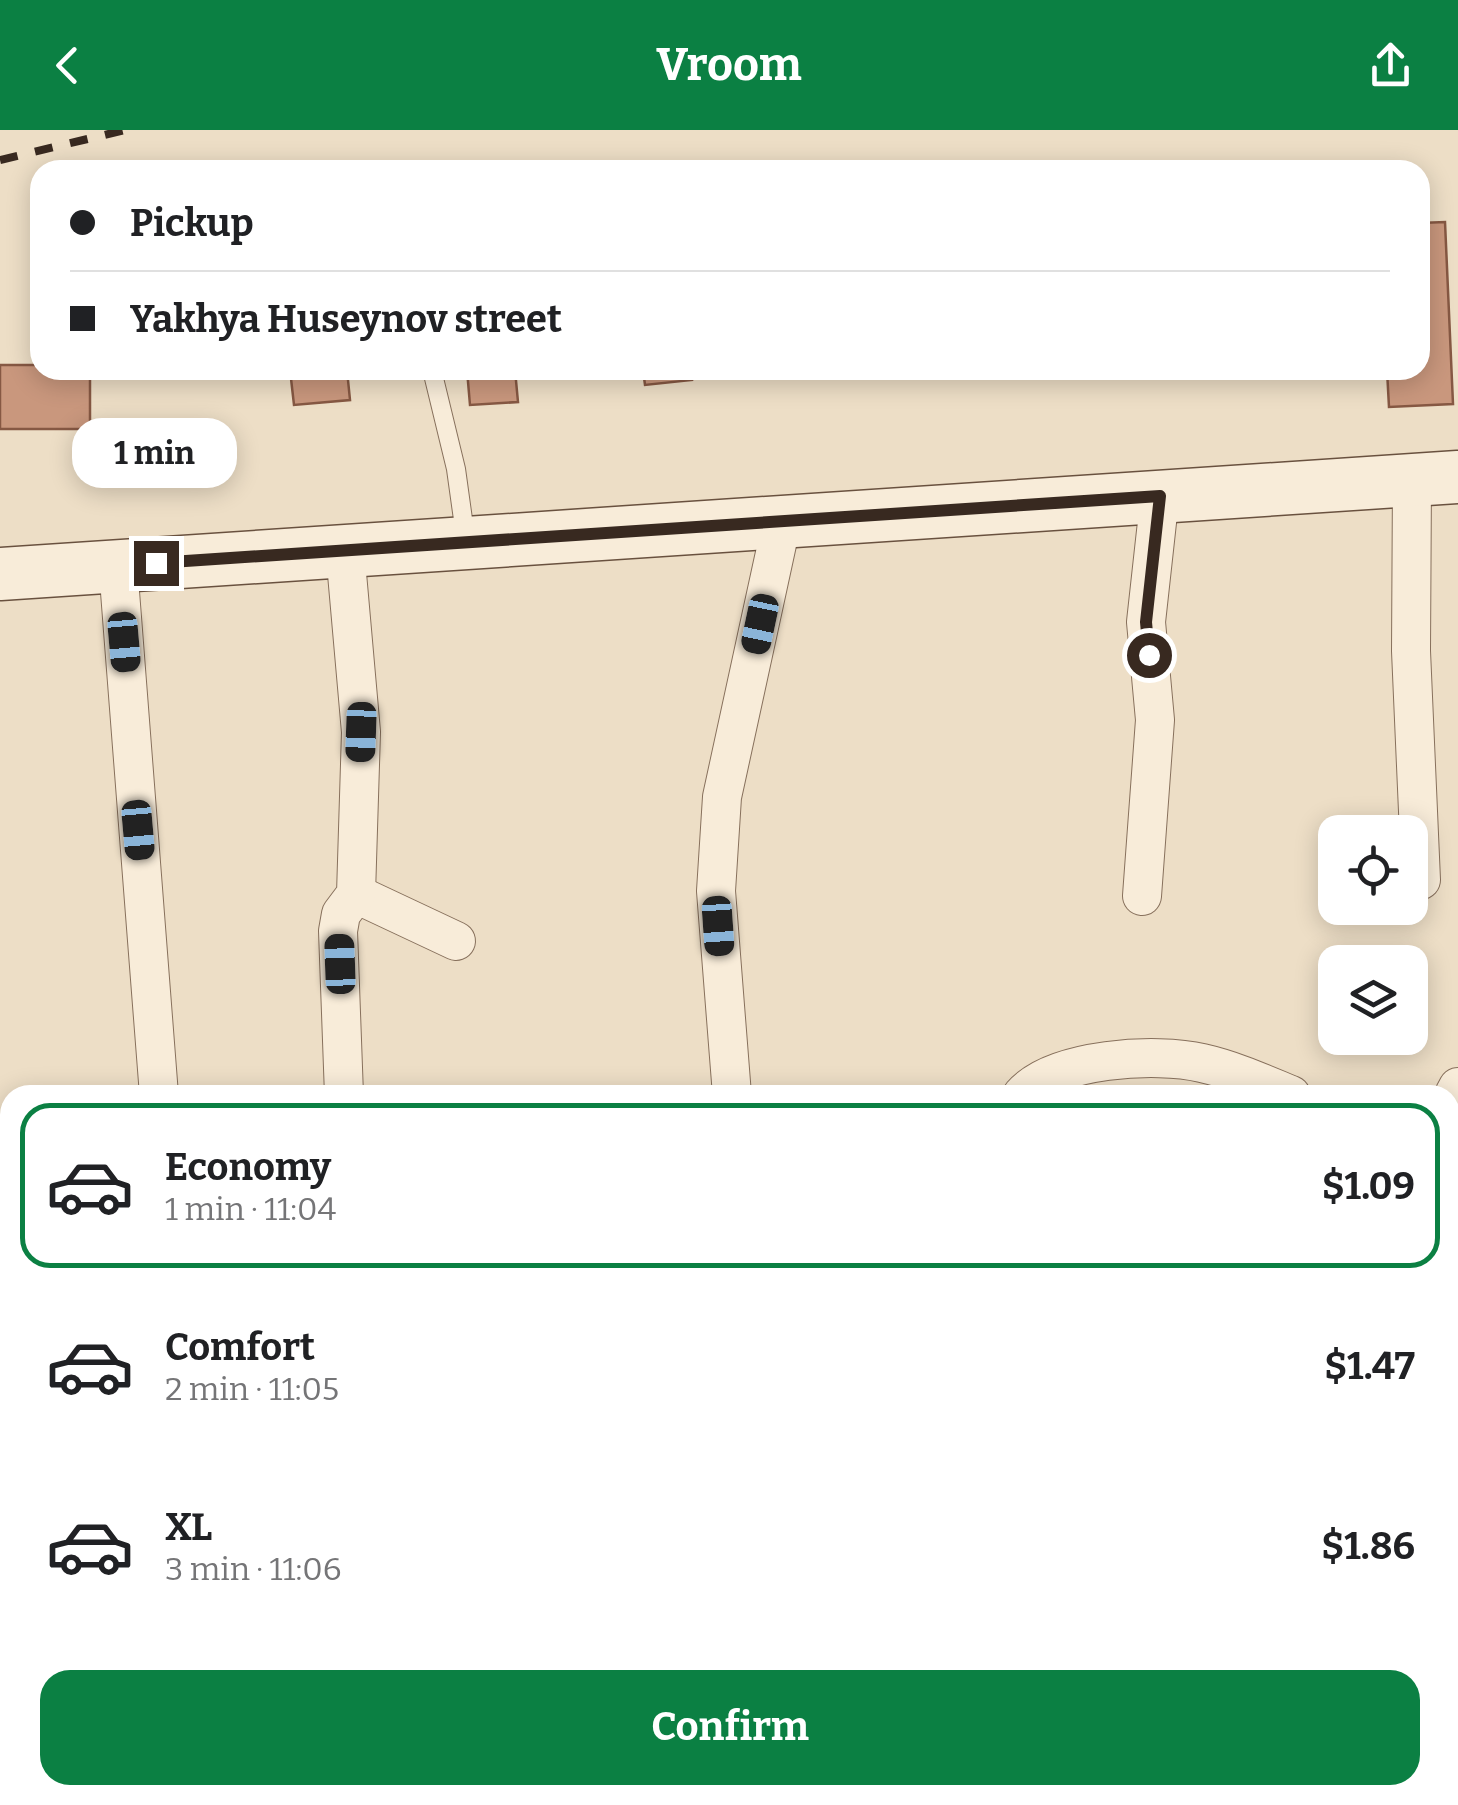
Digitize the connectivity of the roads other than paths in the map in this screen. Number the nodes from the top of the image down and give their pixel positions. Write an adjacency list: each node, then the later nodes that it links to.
1 (434, 380): 5 (lane)
2 (1435, 478): 3 (street); 9 (street)
3 (1160, 496): 4 (street); 11 (street)
4 (782, 521): 5 (street); 15 (street)
5 (466, 542): 6 (street)
6 (345, 550): 7 (street); 10 (street)
7 (118, 566): 8 (street); 13 (street)
8 (0, 574)
9 (1418, 815)
10 (356, 894): 12 (street); 14 (street)
11 (1142, 896)
12 (456, 942)
13 (158, 1085)
14 (344, 1085)
15 (731, 1085)
16 (1031, 1085): 17 (street)
17 (1268, 1085)

